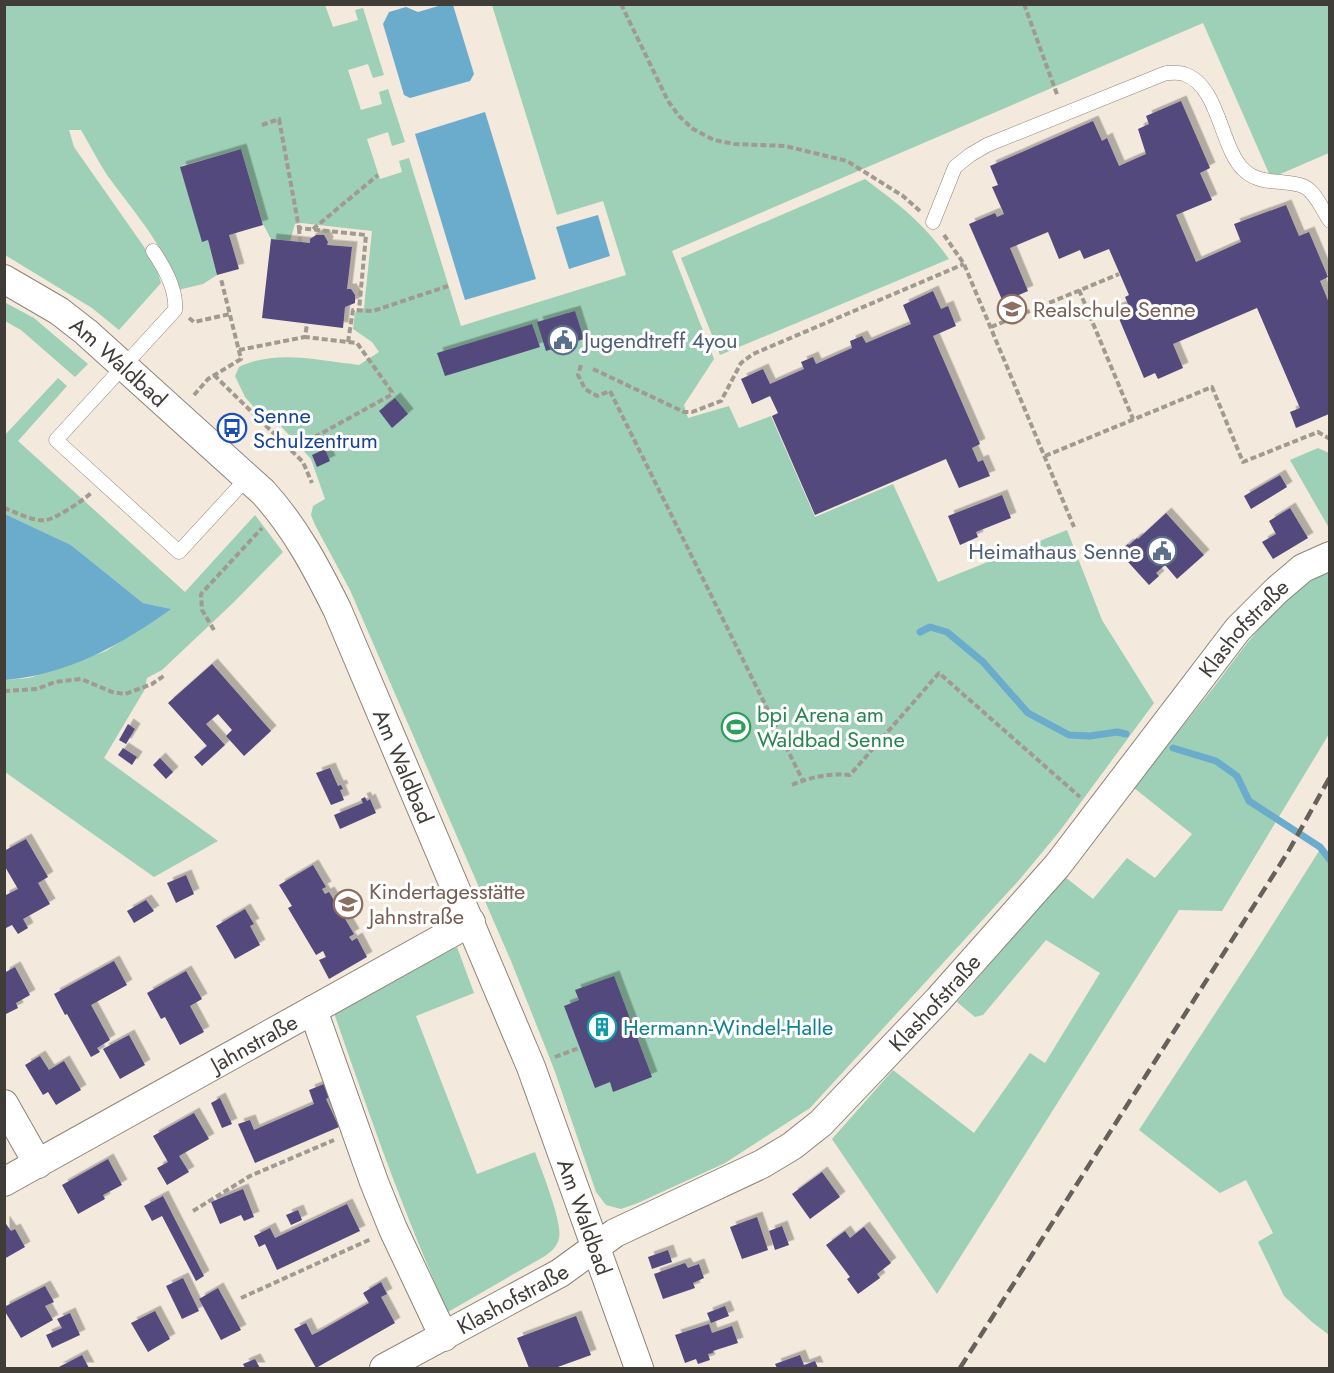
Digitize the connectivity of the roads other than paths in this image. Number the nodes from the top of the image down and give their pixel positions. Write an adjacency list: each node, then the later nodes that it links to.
1 (1329, 221): 2 (lane)
2 (933, 222)
3 (153, 251): 5 (lane)
4 (4, 279): 5 (street, Am Waldbad)
5 (124, 365): 6 (street, Am Waldbad); 6 (lane)
6 (248, 477): 8 (street, Am Waldbad)
7 (1329, 556): 13 (street, Klashofstraße)
8 (471, 922): 9 (street, Jahnstraße); 13 (street, Am Waldbad)
9 (313, 1010): 11 (street, Jahnstraße); 14 (street, Klashofstraße)
10 (4, 1104): 11 (street)
11 (38, 1164): 12 (street, Jahnstraße)
12 (4, 1182)
13 (596, 1247): 14 (street, Klashofstraße); 16 (street, Am Waldbad)
14 (444, 1337): 15 (street, Klashofstraße)
15 (384, 1368)
16 (639, 1368)

